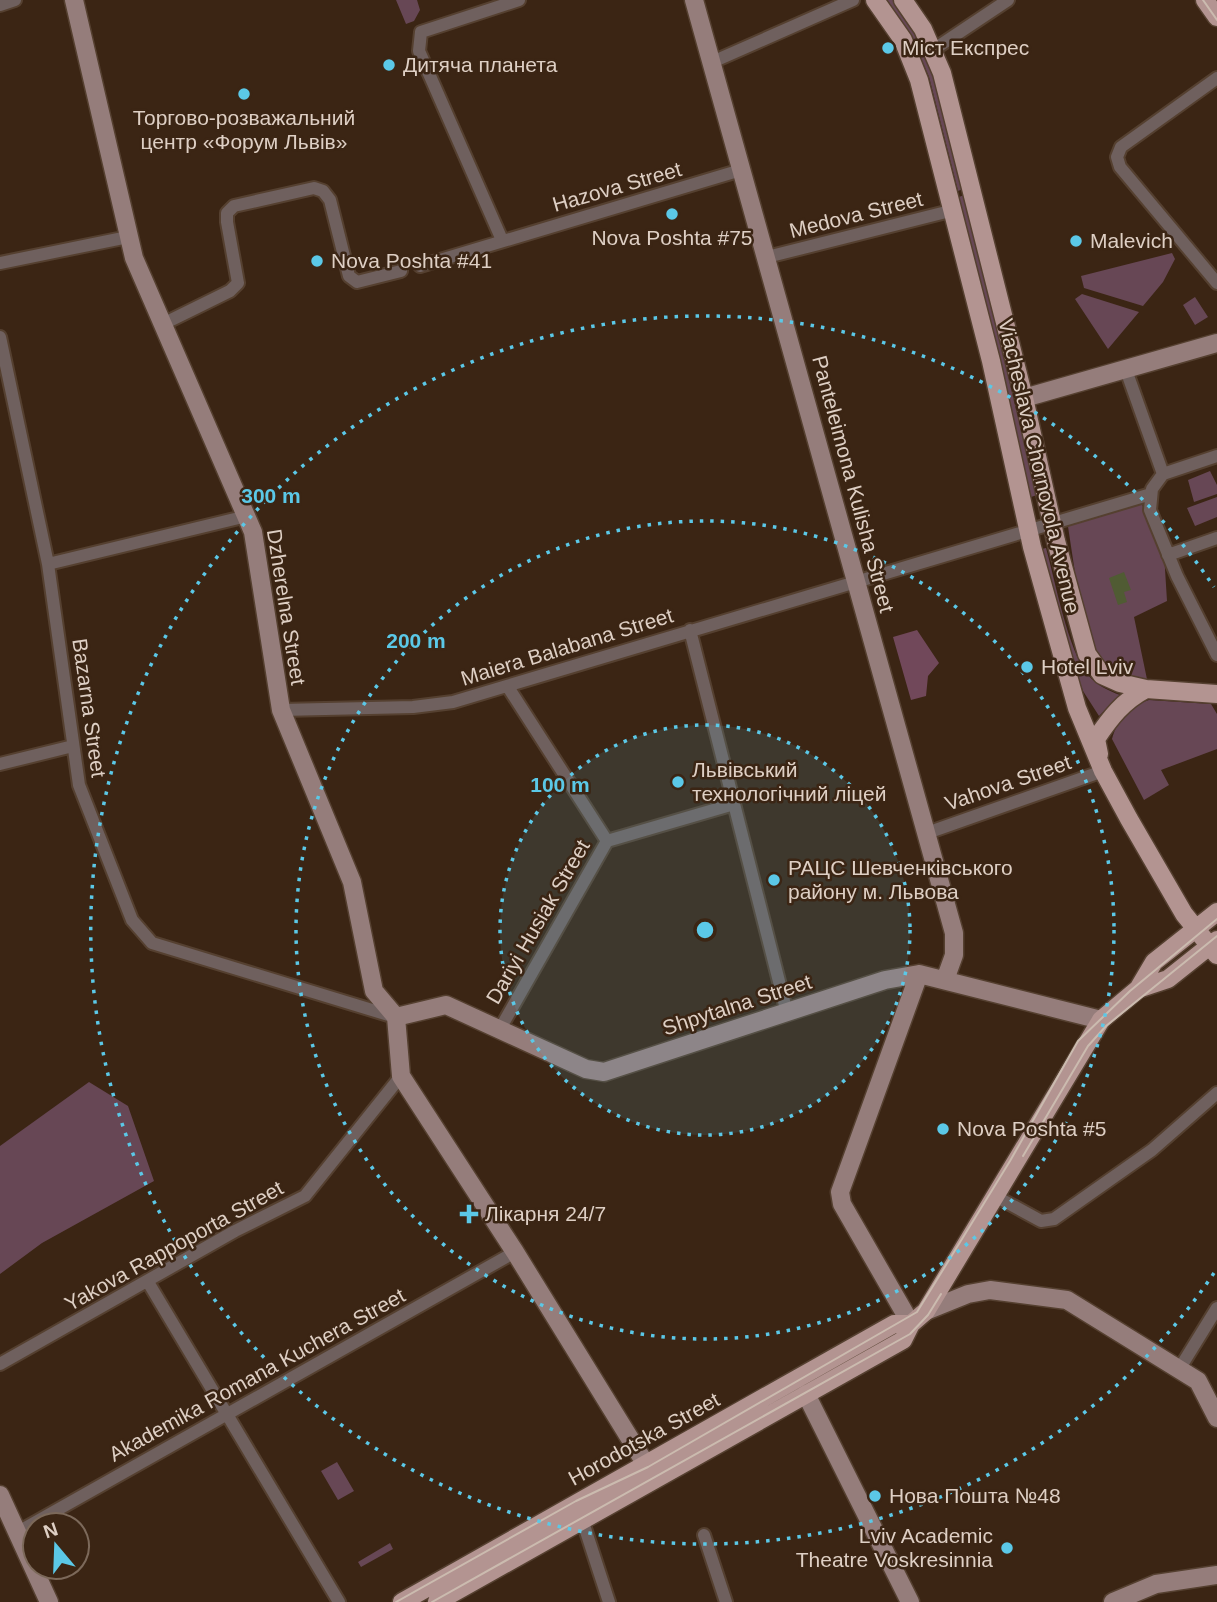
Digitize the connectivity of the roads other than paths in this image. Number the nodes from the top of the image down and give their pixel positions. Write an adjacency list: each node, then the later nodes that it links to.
1 (15, 0): 10 (street)
2 (74, 0): 17 (street, Dzherelna Street)
3 (519, 0): 18 (street)
4 (694, 0): 13 (street, Panteleimona Kulisha Street)
5 (853, 0): 13 (street)
6 (875, 0): 16 (main road, Viacheslava Chornovola Avenue)
7 (903, 0): 12 (main road, Viacheslava Chornovola Avenue)
8 (1008, 0): 12 (street)
9 (1205, 0): 11 (main road)
10 (0, 5)
11 (1217, 18)
12 (933, 50): 28 (main road, Viacheslava Chornovola Avenue)
13 (710, 63): 15 (street, Panteleimona Kulisha Street)
14 (1217, 79): 23 (street)
15 (741, 170): 18 (street, Hazova Street); 19 (street, Panteleimona Kulisha Street)
16 (954, 210): 19 (street, Medova Street); 34 (main road, Viacheslava Chornovola Avenue)
17 (128, 237): 20 (street); 24 (street, Dzherelna Street)
18 (502, 240): 21 (street, Hazova Street)
19 (767, 257): 38 (street, Panteleimona Kulisha Street)
20 (0, 264)
21 (420, 265)
22 (401, 271): 24 (street)
23 (1217, 283)
24 (163, 324): 32 (street, Dzherelna Street)
25 (0, 337): 37 (street, Bazarna Street)
26 (1217, 343): 27 (street)
27 (1126, 370): 28 (street); 30 (street)
28 (1024, 398): 33 (main road, Viacheslava Chornovola Avenue)
29 (1217, 456): 30 (street)
30 (1163, 474): 31 (street)
31 (1151, 494): 33 (street, Maiera Balabana Street); 36 (street)
32 (247, 516): 37 (street); 44 (street, Dzherelna Street)
33 (1052, 522): 34 (street, Maiera Balabana Street); 42 (main road, Viacheslava Chornovola Avenue)
34 (1029, 529): 38 (street, Maiera Balabana Street); 47 (main road, Viacheslava Chornovola Avenue)
35 (1217, 538): 36 (street)
36 (1168, 555): 40 (street)
37 (48, 564): 45 (street, Bazarna Street)
38 (858, 581): 39 (street, Maiera Balabana Street); 49 (street, Panteleimona Kulisha Street)
39 (690, 630): 41 (street, Maiera Balabana Street); 48 (street)
40 (1217, 654)
41 (508, 687): 44 (street, Maiera Balabana Street); 50 (street)
42 (1146, 689): 43 (main road); 47 (main road)
43 (1217, 694)
44 (281, 710): 58 (street, Dzherelna Street)
45 (73, 746): 46 (street); 58 (street, Bazarna Street)
46 (0, 764)
47 (1103, 771): 49 (street, Vahova Street); 52 (main road, Viacheslava Chornovola Avenue)
48 (734, 804): 50 (street, Dariyi Husiak Street); 57 (street)
49 (927, 832): 55 (street, Panteleimona Kulisha Street)
50 (607, 841): 60 (street, Dariyi Husiak Street)
51 (1217, 912): 52 (main road, Horodotska Street)
52 (1196, 929): 53 (main road, Viacheslava Chornovola Avenue); 56 (main road, Horodotska Street)
53 (1214, 947): 56 (main road, Horodotska Street)
54 (919, 974): 55 (street, Shpytalna Street); 57 (street, Shpytalna Street); 68 (street)
55 (946, 980): 59 (street, Shpytalna Street)
56 (1139, 989): 59 (main road, Horodotska Street)
57 (787, 1013): 60 (street, Shpytalna Street)
58 (396, 1017): 60 (street, Shpytalna Street); 61 (street)
59 (1101, 1020): 63 (main road, Horodotska Street)
60 (500, 1029)
61 (401, 1076): 64 (street); 65 (street, Yakova Rappoporta Street)
62 (1217, 1093): 63 (street)
63 (995, 1196): 67 (main road, Horodotska Street)
64 (515, 1252): 73 (street, Akademika Romana Kuchera Street); 74 (street)
65 (148, 1282): 69 (street, Yakova Rappoporta Street); 73 (street)
66 (1217, 1308): 70 (street)
67 (926, 1311): 68 (main road, Horodotska Street); 70 (street)
68 (911, 1324): 71 (main road, Horodotska Street)
69 (0, 1364)
70 (1180, 1368): 72 (street)
71 (802, 1387): 74 (main road, Horodotska Street); 87 (street)
72 (1215, 1407)
73 (226, 1415): 77 (street, Akademika Romana Kuchera Street); 82 (street)
74 (651, 1472): 76 (main road, Horodotska Street)
75 (0, 1495): 77 (street)
76 (580, 1512): 83 (main road, Horodotska Street); 84 (main road, Horodotska Street); 85 (street)
77 (18, 1532): 81 (street)
78 (704, 1535): 80 (street)
79 (1217, 1575): 88 (street)
80 (725, 1600): 86 (street)
81 (50, 1602)
82 (339, 1602)
83 (402, 1602)
84 (437, 1602)
85 (609, 1602)
86 (710, 1602)
87 (910, 1602)
88 (1114, 1602)

